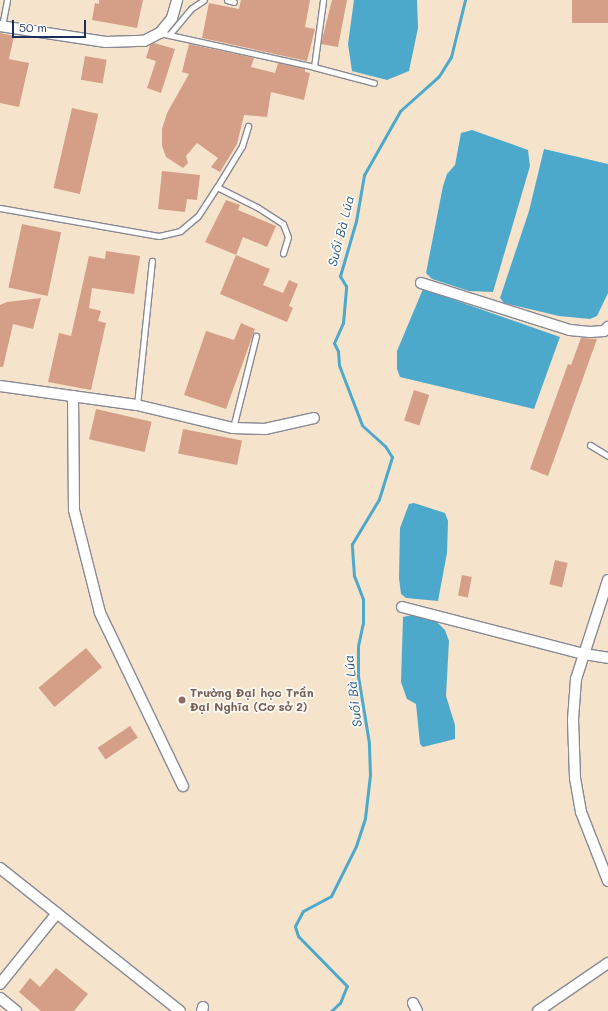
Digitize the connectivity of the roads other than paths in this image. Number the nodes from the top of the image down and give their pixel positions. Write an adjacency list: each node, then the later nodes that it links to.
1 (7, 0): 7 (lane)
2 (177, 0): 8 (street)
3 (204, 0): 8 (lane)
4 (228, 0): 6 (lane)
5 (324, 0): 9 (lane)
6 (234, 2)
7 (1, 26): 8 (street)
8 (165, 34): 9 (lane)
9 (314, 67): 10 (lane)
10 (374, 83)
11 (248, 126): 12 (lane)
12 (217, 187): 13 (lane); 14 (lane)
13 (0, 208)
14 (283, 254)
15 (152, 261): 21 (lane)
16 (421, 283): 17 (street)
17 (608, 327)
18 (256, 336): 23 (lane)
19 (0, 386): 20 (street)
20 (73, 396): 21 (street); 30 (street)
21 (137, 405): 23 (street)
22 (314, 418): 23 (street)
23 (233, 428)
24 (590, 445): 25 (lane)
25 (608, 456)
26 (608, 583): 28 (street)
27 (402, 607): 28 (street)
28 (584, 654): 29 (street); 32 (street)
29 (608, 658)
30 (183, 786)
31 (0, 868): 33 (street)
32 (608, 881)
33 (57, 913): 35 (street); 38 (street)
34 (608, 963): 39 (street)
35 (0, 984)
36 (0, 998): 37 (street)
37 (16, 1011)
38 (180, 1011)
39 (538, 1011)

